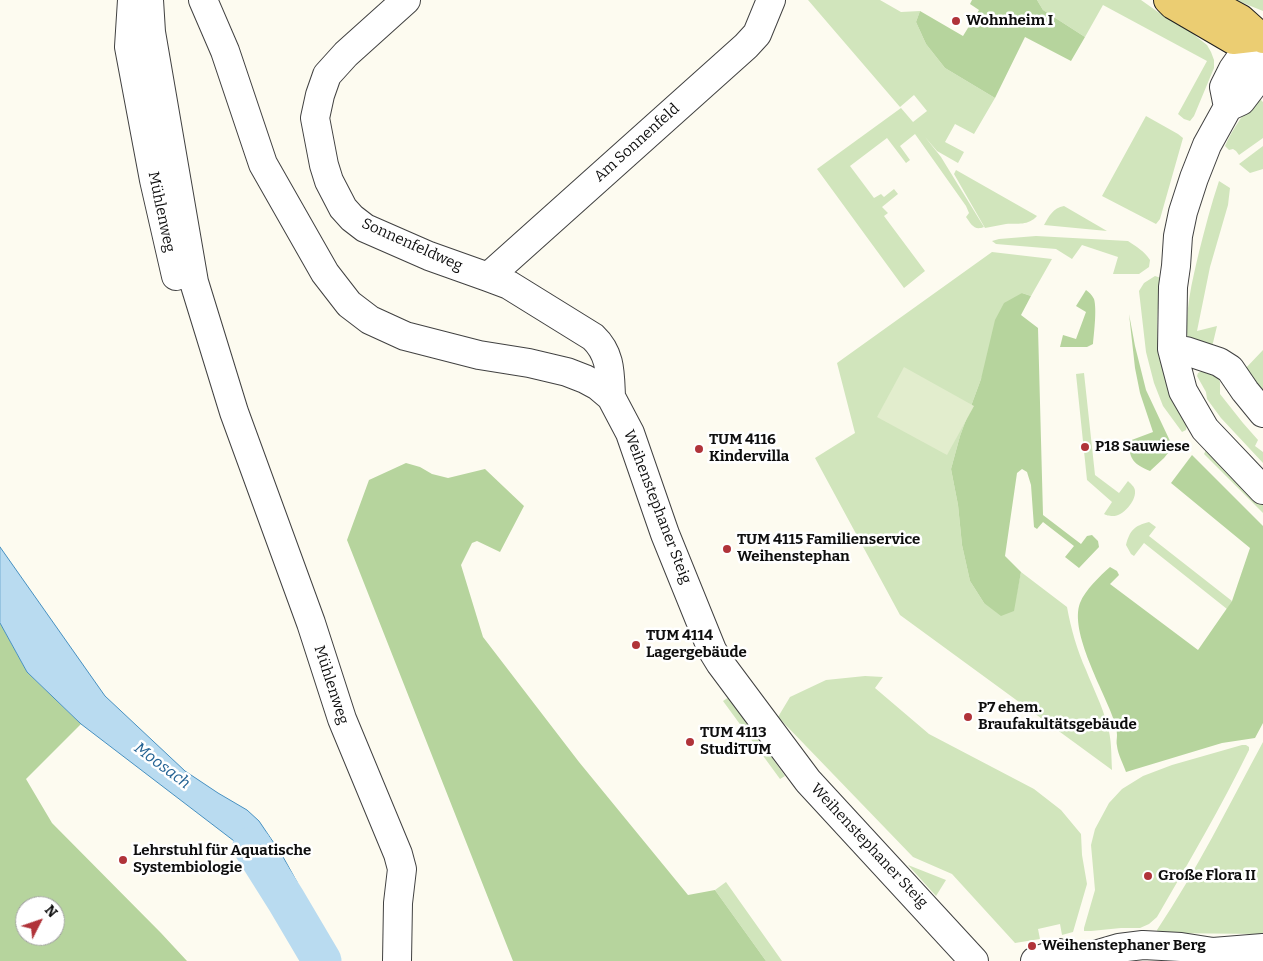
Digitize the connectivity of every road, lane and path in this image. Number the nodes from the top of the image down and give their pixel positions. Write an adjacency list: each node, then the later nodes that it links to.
1 (132, 0): 12 (street, Mühlenweg)
2 (149, 0): 12 (street, Mühlenweg)
3 (203, 0): 11 (street, Weihenstephaner Steig)
4 (406, 0): 9 (street, Sonnenfeldweg)
5 (771, 0): 9 (street, Am Sonnenfeld)
6 (1168, 0): 8 (main road)
7 (1206, 0): 8 (main road)
8 (1260, 43): 10 (street)
9 (488, 277): 11 (street, Sonnenfeldweg)
10 (1172, 349): 13 (street); 14 (street)
11 (611, 397): 17 (street, Weihenstephaner Steig)
12 (234, 412): 16 (street, Mühlenweg)
13 (1263, 413)
14 (1263, 490)
15 (1263, 948): 19 (street)
16 (397, 961)
17 (974, 961)
18 (1035, 961): 19 (street)
19 (1078, 961)

